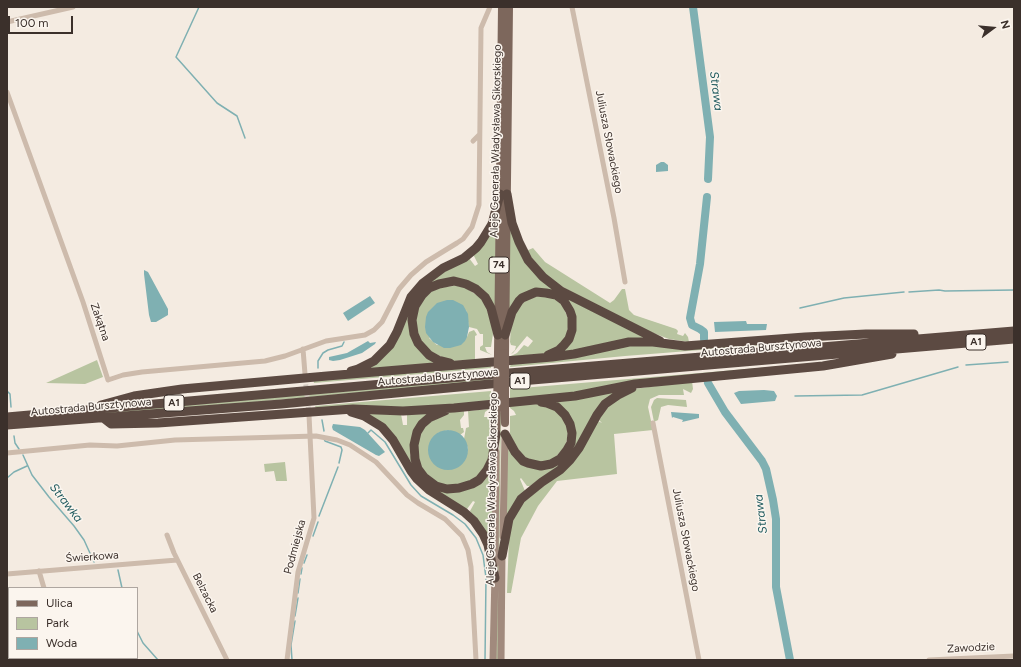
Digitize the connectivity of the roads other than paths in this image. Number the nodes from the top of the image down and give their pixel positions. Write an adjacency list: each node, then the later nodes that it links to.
1 (73, 7): 6 (street)
2 (490, 7): 8 (street)
3 (502, 7): 10 (main road, Aleje Generała Władysława Sikorskiego / 74)
4 (509, 7): 10 (main road, Aleje Generała Władysława Sikorskiego / 74)
5 (572, 7): 11 (street, Juliusza Słowackiego)
6 (7, 22)
7 (7, 92): 18 (street, Zakątna)
8 (479, 135): 9 (street); 18 (street)
9 (473, 141)
10 (503, 194): 14 (main road, Aleje Generała Władysława Sikorskiego / 74); 16 (highway); 23 (highway)
11 (626, 282)
12 (1014, 331): 13 (highway, Autostrada Bursztynowa / A1)
13 (974, 334): 16 (highway); 27 (highway, Autostrada Bursztynowa / A1)
14 (501, 335): 19 (main road, Aleje Generała Władysława Sikorskiego); 20 (highway); 21 (highway)
15 (1014, 339): 17 (highway, Autostrada Bursztynowa / A1)
16 (673, 345): 20 (highway)
17 (938, 345): 24 (highway); 31 (highway, Autostrada Bursztynowa / A1)
18 (303, 349): 22 (street)
19 (501, 353): 34 (main road, Aleje Generała Władysława Sikorskiego, bridge); 34 (main road, Aleje Generała Władysława Sikorskiego, bridge)
20 (535, 358): 21 (highway)
21 (471, 364): 23 (highway)
22 (305, 374)
23 (332, 375): 27 (highway)
24 (655, 382): 25 (highway); 38 (highway)
25 (529, 401): 26 (highway); 34 (highway)
26 (454, 408): 28 (highway); 34 (highway)
27 (86, 410): 30 (highway, Autostrada Bursztynowa / A1)
28 (332, 410): 31 (highway); 42 (highway)
29 (309, 416): 35 (street, Podmiejska)
30 (7, 417)
31 (102, 417): 33 (highway, Autostrada Bursztynowa / A1)
32 (653, 423): 50 (street, Juliusza Słowackiego)
33 (7, 425)
34 (500, 434): 38 (main road, Aleje Generała Władysława Sikorskiego); 42 (main road, Aleje Generała Władysława Sikorskiego)
35 (311, 436): 36 (street); 46 (street, Podmiejska); 47 (street)
36 (7, 453)
37 (167, 535): 39 (street, Belzacka)
38 (502, 556): 49 (main road, Aleje Generała Władysława Sikorskiego)
39 (177, 560): 40 (street, Świerkowa); 45 (street, Belzacka)
40 (39, 571): 41 (street, Świerkowa); 43 (street)
41 (7, 574)
42 (494, 578): 48 (main road, Aleje Generała Władysława Sikorskiego)
43 (44, 587)
44 (1014, 656): 51 (street, Zawodzie)
45 (227, 660)
46 (287, 660)
47 (476, 660)
48 (493, 660)
49 (501, 660)
50 (699, 660)
51 (929, 660)

